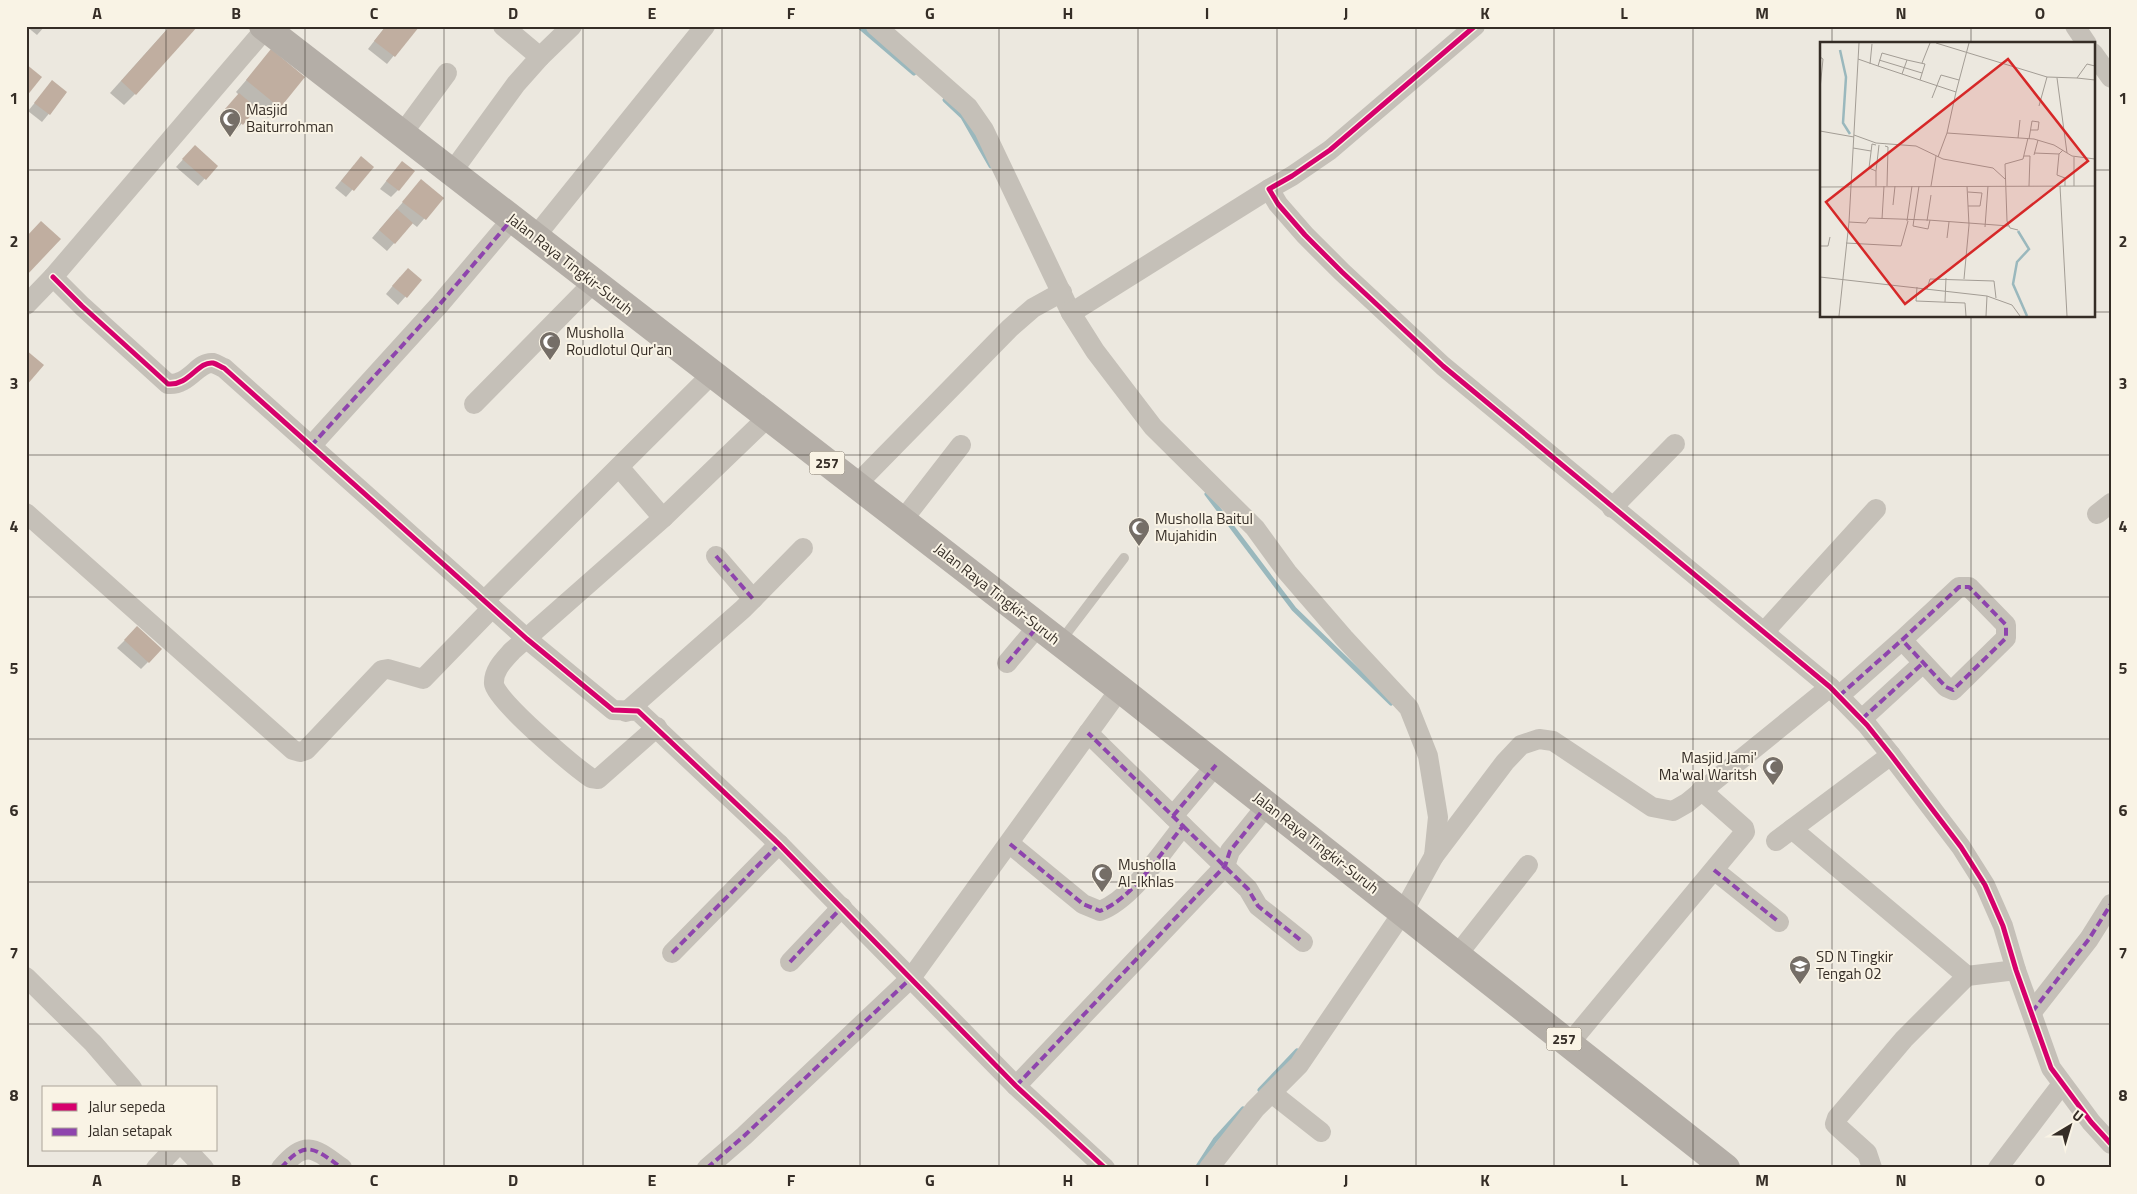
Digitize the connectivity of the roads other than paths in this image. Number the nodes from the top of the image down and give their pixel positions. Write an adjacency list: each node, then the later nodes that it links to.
1 (503, 26): 10 (street)
2 (572, 26): 10 (street)
3 (706, 26): 17 (street)
4 (876, 26): 20 (street)
5 (1475, 26): 15 (street)
6 (2075, 26): 8 (street)
7 (264, 27): 13 (main road, Jalan Raya Tingkir-Suruh / 257); 18 (street)
8 (2086, 42)
9 (2094, 54): 12 (street)
10 (540, 57): 14 (street)
11 (447, 73): 13 (street)
12 (2111, 78)
13 (402, 134): 14 (main road, Jalan Raya Tingkir-Suruh / 257)
14 (452, 172): 16 (main road, Jalan Raya Tingkir-Suruh / 257)
15 (1269, 188): 22 (street); 31 (street)
16 (512, 219): 17 (main road, Jalan Raya Tingkir-Suruh / 257); 28 (street)
17 (535, 236): 19 (main road, Jalan Raya Tingkir-Suruh / 257)
18 (53, 277): 21 (street); 28 (street)
19 (594, 282): 23 (main road, Jalan Raya Tingkir-Suruh / 257); 24 (street)
20 (1055, 295): 22 (street); 30 (street)
21 (26, 305)
22 (1071, 313): 63 (street)
23 (712, 374): 25 (main road, Jalan Raya Tingkir-Suruh / 257); 29 (street)
24 (474, 404)
25 (768, 417): 30 (main road, Jalan Raya Tingkir-Suruh / 257); 34 (street)
26 (1676, 444): 31 (street)
27 (961, 445): 35 (street)
28 (310, 446): 40 (street)
29 (619, 467): 34 (street); 40 (street)
30 (856, 486): 35 (main road, Jalan Raya Tingkir-Suruh / 257)
31 (1612, 508): 42 (street)
32 (1876, 509): 42 (street)
33 (26, 513): 40 (street)
34 (663, 518): 43 (street)
35 (902, 521): 41 (main road, Jalan Raya Tingkir-Suruh / 257)
36 (803, 548): 39 (street)
37 (716, 556): 39 (street)
38 (1124, 558): 45 (lane)
39 (753, 599): 50 (street)
40 (488, 604): 43 (street)
41 (1038, 626): 45 (main road, Jalan Raya Tingkir-Suruh / 257); 47 (street)
42 (1764, 632): 49 (street)
43 (527, 639): 50 (street); 52 (street)
44 (1902, 640): 46 (street); 46 (street); 49 (street)
45 (1060, 642): 48 (main road, Jalan Raya Tingkir-Suruh / 257)
46 (1923, 663): 51 (street)
47 (1007, 664)
48 (1120, 689): 53 (street); 55 (main road, Jalan Raya Tingkir-Suruh / 257)
49 (1835, 692): 51 (street); 56 (street)
50 (626, 712): 52 (street)
51 (1862, 720): 54 (street)
52 (657, 727): 61 (street)
53 (1088, 733): 58 (street); 62 (street)
54 (1891, 755): 59 (street); 75 (street)
55 (1216, 764): 57 (main road, Jalan Raya Tingkir-Suruh / 257); 58 (street)
56 (1701, 790): 63 (street); 66 (street)
57 (1267, 805): 65 (street); 69 (main road, Jalan Raya Tingkir-Suruh / 257)
58 (1178, 821): 62 (street); 65 (street)
59 (1792, 829): 60 (street); 76 (street)
60 (1776, 841)
61 (779, 844): 68 (street); 72 (street)
62 (1010, 844): 78 (street)
63 (1434, 856): 69 (street)
64 (1528, 865): 73 (street)
65 (1225, 866): 71 (street); 83 (street)
66 (1714, 870): 70 (street); 80 (street)
67 (2111, 904): 79 (street)
68 (842, 908): 74 (street); 78 (street)
69 (1398, 908): 73 (main road, Jalan Raya Tingkir-Suruh / 257); 84 (street)
70 (1779, 922)
71 (1304, 942)
72 (672, 953)
73 (1458, 954): 80 (main road, Jalan Raya Tingkir-Suruh / 257)
74 (790, 962)
75 (2016, 970): 76 (street); 79 (street)
76 (1967, 976): 97 (street)
77 (26, 977): 82 (street)
78 (911, 978): 83 (street); 93 (street)
79 (2032, 1012): 81 (street)
80 (1570, 1044): 96 (main road, Jalan Raya Tingkir-Suruh / 257)
81 (2062, 1084): 86 (street); 98 (street)
82 (130, 1086)
83 (1016, 1086): 94 (street)
84 (1273, 1094): 85 (street); 95 (street)
85 (1322, 1132)
86 (2111, 1144)
87 (171, 1152): 89 (street)
88 (189, 1152): 90 (street)
89 (156, 1168)
90 (204, 1168)
91 (281, 1168): 92 (street)
92 (342, 1168)
93 (707, 1168)
94 (1105, 1168)
95 (1209, 1168)
96 (1726, 1168)
97 (1872, 1168)
98 (1998, 1168)

